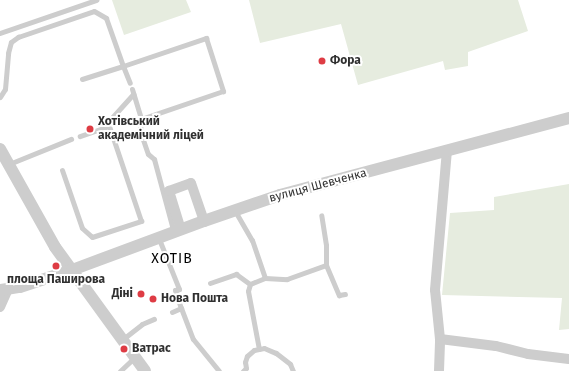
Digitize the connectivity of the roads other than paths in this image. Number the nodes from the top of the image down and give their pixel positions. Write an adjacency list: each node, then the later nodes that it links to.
1 (96, 0): 2 (lane)
2 (0, 33)
3 (123, 66): 4 (lane); 5 (lane); 6 (lane); 8 (lane)
4 (82, 79)
5 (130, 83)
6 (0, 97)
7 (569, 118): 13 (street, вулиця Шевченка)
8 (141, 119): 9 (lane); 19 (lane)
9 (110, 126): 10 (lane); 15 (lane)
10 (80, 136)
11 (71, 139): 14 (lane)
12 (0, 150): 14 (street)
13 (447, 152): 16 (street, вулиця Шевченка); 32 (street)
14 (9, 165): 22 (street)
15 (62, 170)
16 (235, 210): 18 (street, вулиця Шевченка); 23 (lane)
17 (321, 215): 21 (lane)
18 (204, 221): 19 (street, вулиця Шевченка); 19 (street)
19 (177, 231): 20 (street, вулиця Шевченка)
20 (158, 238): 22 (street, вулиця Шевченка); 29 (lane)
21 (326, 265): 23 (lane); 27 (lane)
22 (72, 270): 26 (street); 33 (street)
23 (265, 278): 25 (lane)
24 (210, 283): 25 (lane)
25 (250, 284): 34 (lane)
26 (4, 289): 28 (street)
27 (345, 294)
28 (0, 307)
29 (182, 308): 30 (lane); 39 (lane)
30 (172, 312)
31 (154, 319): 33 (lane)
32 (440, 339): 36 (street); 42 (street)
33 (122, 340): 35 (street)
34 (259, 349): 40 (lane); 41 (lane)
35 (135, 357): 37 (lane); 38 (street)
36 (569, 360)
37 (120, 371)
38 (145, 371)
39 (219, 371)
40 (243, 371)
41 (293, 371)
42 (439, 371)

